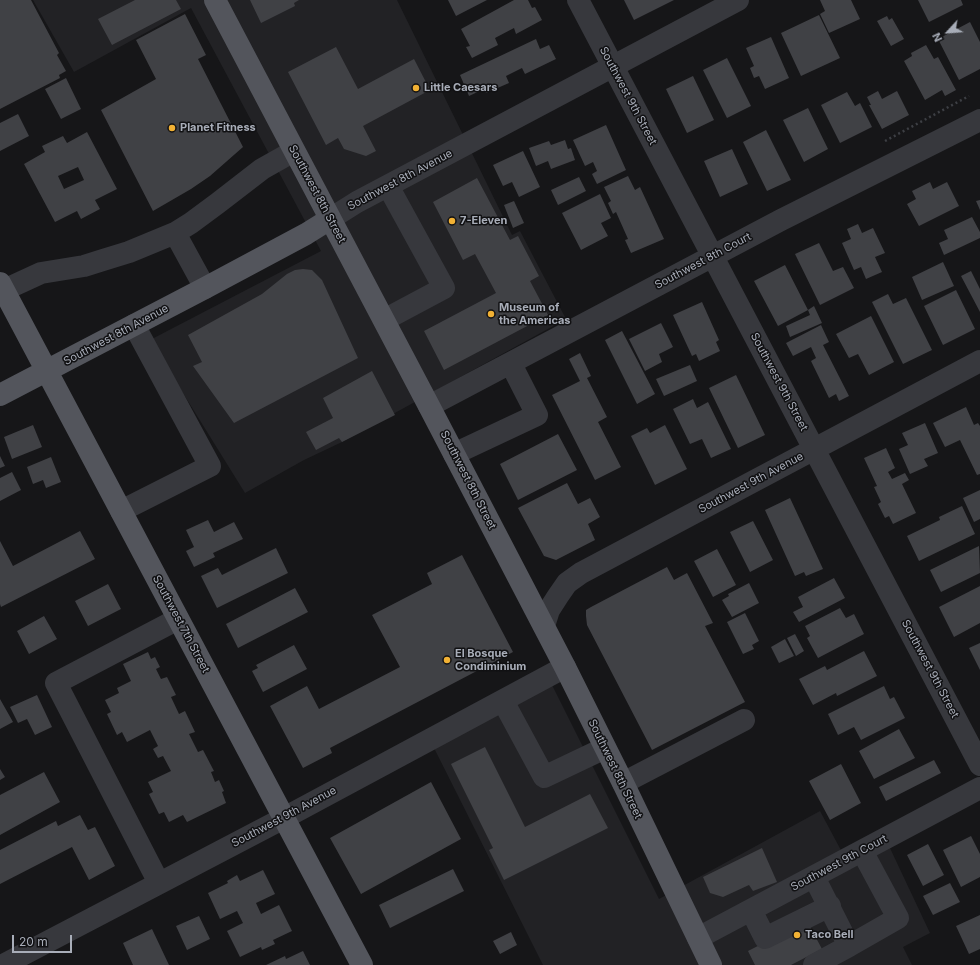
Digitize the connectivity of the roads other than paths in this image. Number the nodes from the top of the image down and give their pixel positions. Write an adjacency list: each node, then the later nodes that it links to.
1 (215, 0): 6 (main road, Southwest 8th Street)
2 (578, 0): 4 (street, Southwest 9th Street)
3 (738, 0): 4 (street, Southwest 8th Avenue)
4 (613, 66): 7 (street, Southwest 8th Avenue); 10 (street, Southwest 9th Street)
5 (980, 120): 10 (street, Southwest 8th Court)
6 (294, 150): 8 (main road, Southwest 8th Street); 9 (street)
7 (388, 186): 8 (street, Southwest 8th Avenue); 13 (street)
8 (330, 219): 12 (main road, Southwest 8th Avenue); 13 (main road, Southwest 8th Street)
9 (175, 233): 11 (street); 12 (street)
10 (713, 256): 16 (street, Southwest 8th Court); 20 (street, Southwest 9th Street)
11 (2, 287): 17 (main road, Southwest 7th Street)
12 (205, 288): 14 (main road, Southwest 8th Avenue)
13 (384, 320): 19 (main road, Southwest 8th Street)
14 (134, 325): 17 (main road, Southwest 8th Avenue); 22 (street)
15 (980, 361): 20 (street, Southwest 9th Avenue)
16 (511, 364): 19 (street, Southwest 8th Court); 21 (street)
17 (46, 371): 18 (main road, Southwest 8th Avenue); 22 (main road, Southwest 7th Street)
18 (0, 396)
19 (429, 406): 21 (main road, Southwest 8th Street)
20 (815, 449): 24 (street, Southwest 9th Avenue); 29 (street, Southwest 9th Street)
21 (454, 454): 24 (main road, Southwest 8th Street)
22 (121, 511): 23 (main road, Southwest 7th Street)
23 (178, 619): 32 (main road, Southwest 7th Street); 35 (street)
24 (544, 626): 25 (main road, Southwest 8th Street)
25 (565, 667): 26 (street, Southwest 9th Avenue); 28 (main road, Southwest 8th Street)
26 (503, 701): 28 (street); 32 (street, Southwest 9th Avenue)
27 (744, 720): 30 (street)
28 (605, 748): 30 (main road, Southwest 8th Street)
29 (980, 765)
30 (623, 783): 38 (main road, Southwest 8th Street)
31 (980, 788): 33 (street, Southwest 9th Court)
32 (284, 818): 35 (street, Southwest 9th Avenue); 41 (main road, Southwest 7th Street)
33 (862, 851): 34 (street, Southwest 9th Court); 39 (street)
34 (814, 877): 36 (street); 37 (street, Southwest 9th Court)
35 (159, 883): 40 (street, Southwest 9th Avenue)
36 (830, 906): 37 (street); 39 (street)
37 (751, 910): 38 (street, Southwest 9th Court)
38 (698, 938): 42 (main road, Southwest 8th Street)
39 (849, 946): 43 (street)
40 (3, 965)
41 (362, 965)
42 (711, 965)
43 (814, 965)

